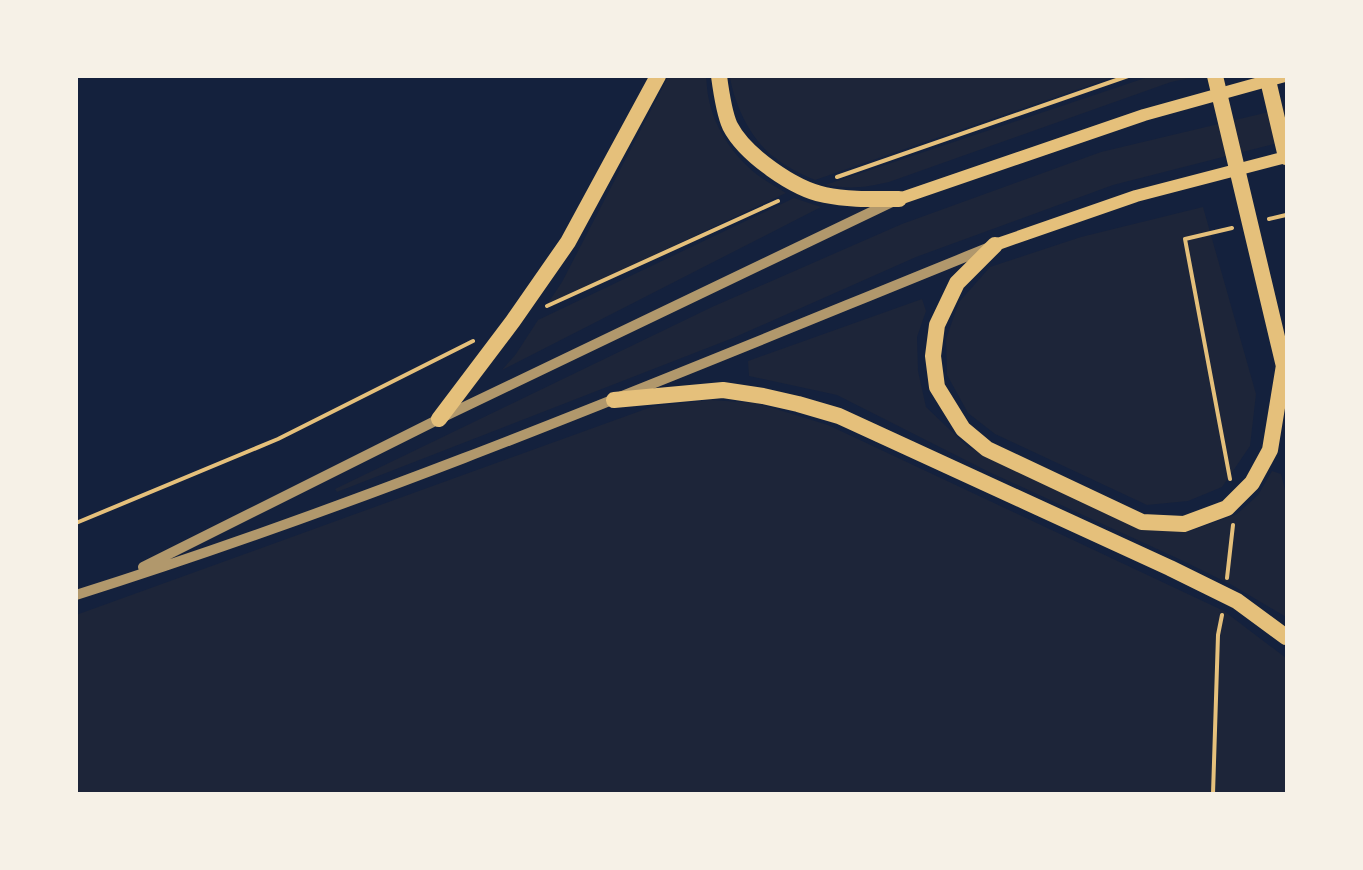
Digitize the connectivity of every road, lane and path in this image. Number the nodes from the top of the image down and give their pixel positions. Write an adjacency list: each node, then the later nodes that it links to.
1 (658, 76): 19 (highway)
2 (719, 76): 9 (highway)
3 (1128, 76): 8 (path)
4 (1215, 76): 17 (highway)
5 (1267, 76): 7 (highway)
6 (1285, 76): 9 (main road)
7 (1287, 157): 14 (main road)
8 (832, 179)
9 (899, 199): 19 (street)
10 (778, 201): 15 (path)
11 (1287, 215): 12 (path)
12 (1264, 220)
13 (1241, 226): 20 (path)
14 (994, 244): 18 (street); 20 (highway)
15 (545, 307)
16 (482, 337): 21 (path)
17 (1285, 370): 20 (highway)
18 (614, 400): 22 (street); 24 (highway)
19 (439, 419): 22 (street)
20 (1234, 501): 24 (path)
21 (76, 524)
22 (105, 586): 23 (street)
23 (76, 595)
24 (1225, 595): 25 (highway); 26 (path)
25 (1287, 637)
26 (1213, 794)

